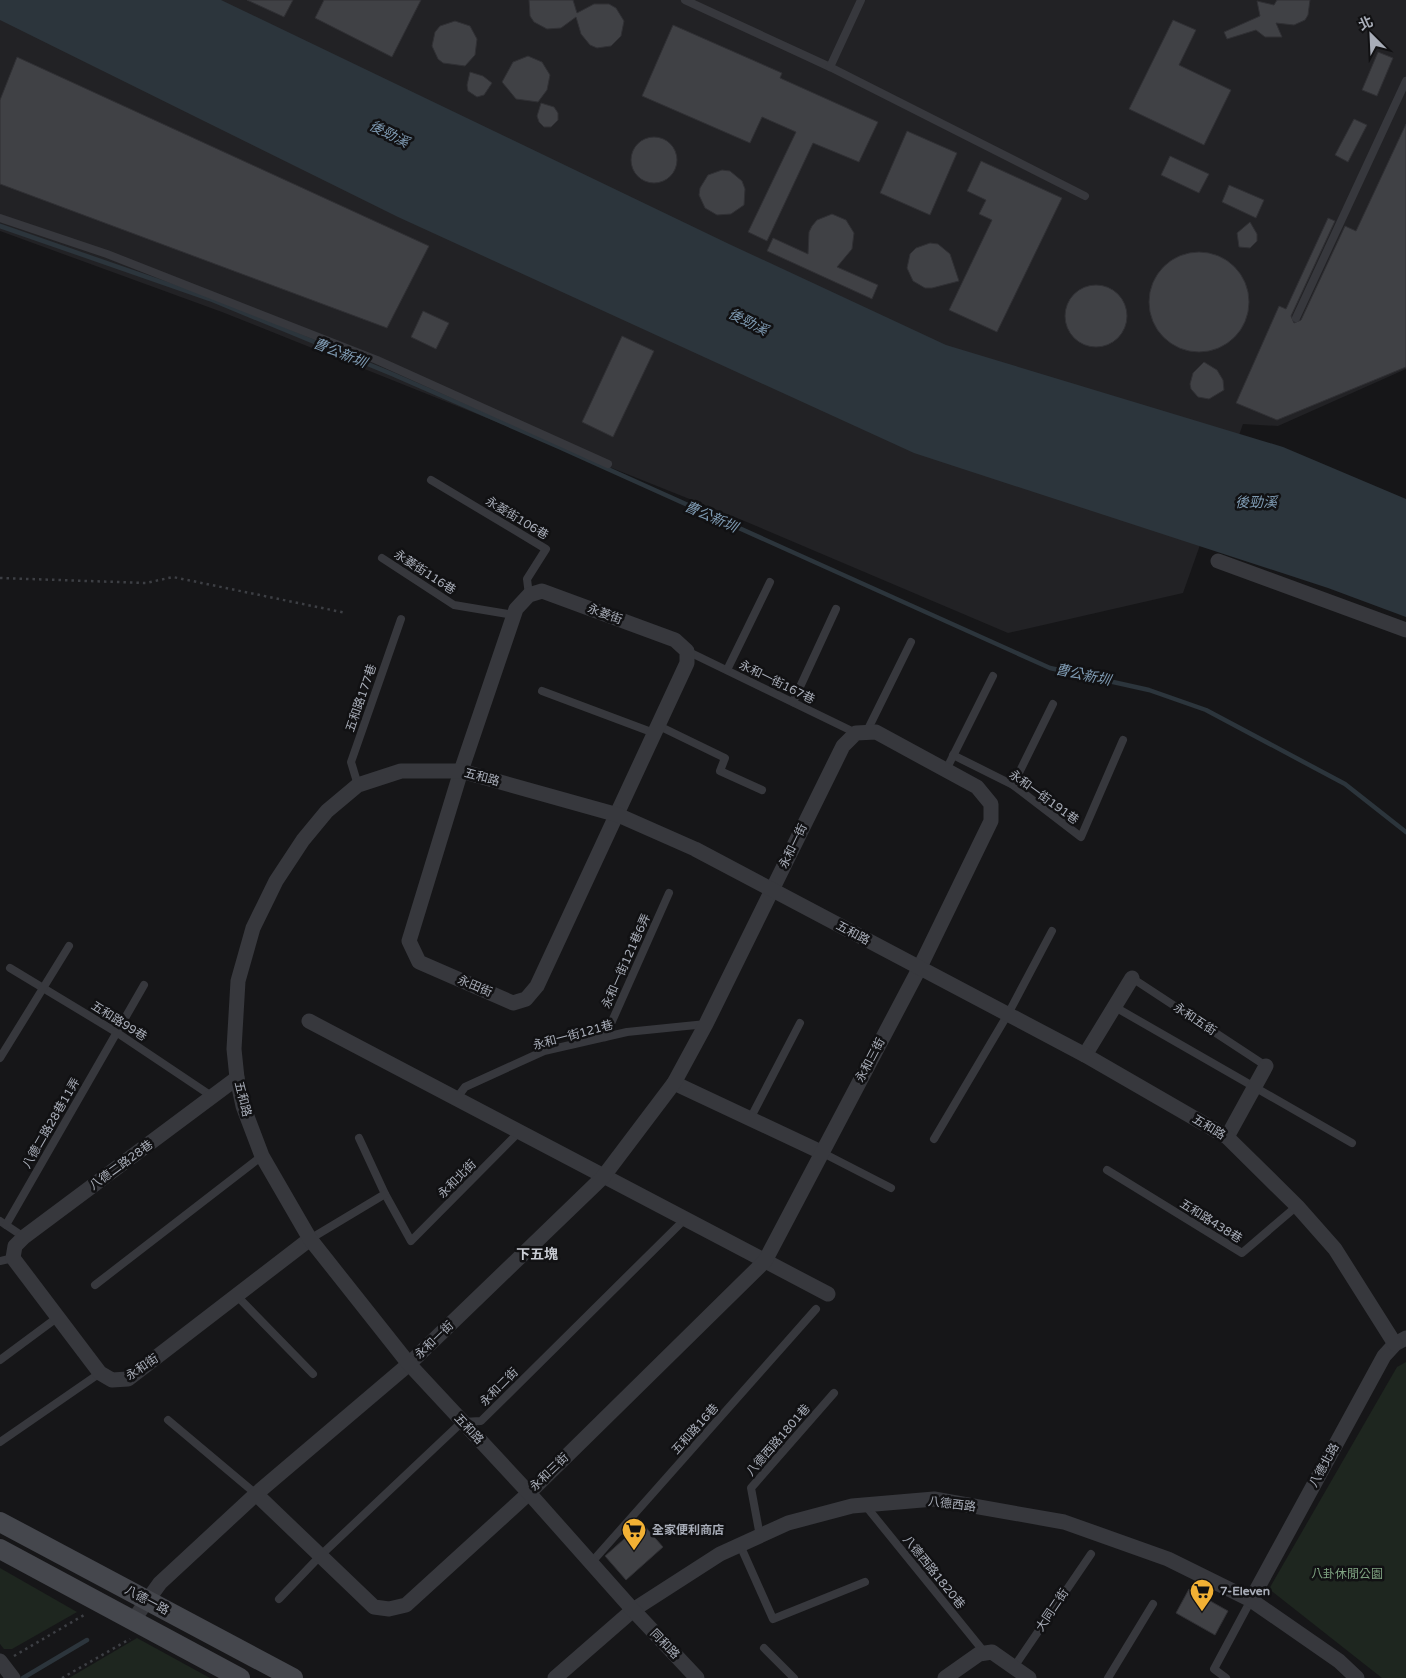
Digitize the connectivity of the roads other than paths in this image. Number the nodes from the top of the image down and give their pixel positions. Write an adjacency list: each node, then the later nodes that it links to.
1 (685, 0): 3 (lane)
2 (860, 0): 3 (lane)
3 (830, 67): 5 (lane)
4 (1406, 81): 7 (lane)
5 (1085, 196)
6 (0, 218): 8 (lane)
7 (1296, 318)
8 (608, 464)
9 (432, 480): 13 (lane, 永菱街106巷)
10 (382, 558): 15 (lane, 永菱街116巷)
11 (1218, 561): 17 (street)
12 (770, 582): 20 (lane)
13 (529, 594): 15 (street); 19 (street, 永菱街)
14 (836, 609): 23 (lane)
15 (514, 615): 30 (street)
16 (401, 618): 31 (lane, 五和路177巷)
17 (1406, 630)
18 (911, 642): 26 (lane)
19 (687, 650): 20 (lane, 永和一街167巷); 25 (street)
20 (727, 670): 23 (lane, 永和一街167巷)
21 (994, 676): 28 (lane)
22 (542, 691): 25 (lane)
23 (793, 702): 26 (lane, 永和一街167巷)
24 (1053, 704): 32 (lane)
25 (656, 729): 33 (lane); 34 (street)
26 (861, 733): 29 (street); 35 (street, 永和一街)
27 (1123, 740): 32 (lane, 永和一街191巷)
28 (953, 755): 29 (lane); 32 (lane, 永和一街191巷)
29 (946, 770): 40 (street)
30 (461, 771): 31 (street, 五和路); 34 (street, 五和路); 34 (street, 永田街)
31 (358, 785): 54 (street, 五和路)
32 (1014, 785)
33 (762, 790)
34 (618, 815): 35 (street, 五和路)
35 (772, 890): 40 (street, 五和路); 48 (street, 永和一街)
36 (669, 893): 50 (lane, 永和一街121巷6弄)
37 (1052, 931): 45 (lane)
38 (69, 946): 43 (lane)
39 (10, 968): 43 (lane, 五和路99巷)
40 (919, 969): 45 (street, 五和路); 65 (street, 永和三街)
41 (1132, 978): 44 (street, 永和五街); 53 (lane, 永和五街)
42 (144, 985): 49 (lane, 八德二路28巷11弄)
43 (44, 989): 49 (lane, 五和路99巷); 52 (lane)
44 (1115, 1007): 51 (street, 永和五街); 56 (lane)
45 (1008, 1014): 51 (street, 五和路); 63 (lane)
46 (309, 1021): 58 (street)
47 (800, 1023): 59 (lane)
48 (706, 1024): 50 (lane, 永和一街121巷); 55 (street, 永和一街)
49 (116, 1032): 57 (lane, 五和路99巷); 73 (lane, 八德二路28巷11弄)
50 (604, 1038): 58 (lane, 永和一街121巷)
51 (1085, 1055): 61 (street, 五和路)
52 (0, 1058)
53 (1266, 1066): 56 (street, 永和五街)
54 (237, 1078): 57 (street, 八德二路28巷); 66 (street, 五和路)
55 (674, 1083): 59 (street); 68 (street, 永和一街)
56 (1255, 1087): 61 (street, 永和五街); 64 (lane)
57 (213, 1098): 74 (street, 八德二路28巷)
58 (456, 1099): 60 (street)
59 (750, 1119): 65 (street)
60 (519, 1132): 68 (street); 70 (lane, 永和北街)
61 (1227, 1137): 71 (street, 五和路)
62 (359, 1138): 70 (lane)
63 (934, 1139)
64 (1352, 1143)
65 (821, 1152): 69 (lane); 77 (street, 永和三街)
66 (262, 1156): 75 (street, 五和路); 78 (lane)
67 (1106, 1170): 71 (lane, 五和路438巷)
68 (603, 1176): 72 (street); 85 (street, 永和一街)
69 (891, 1188)
70 (385, 1194): 75 (lane)
71 (1297, 1206): 83 (street, 五和路)
72 (684, 1220): 77 (street); 90 (lane, 永和二街)
73 (3, 1223): 74 (lane)
74 (24, 1237): 76 (street, 八德二路28巷)
75 (310, 1239): 80 (street, 永和街); 85 (street, 五和路)
76 (7, 1260): 82 (street, 八德二路28巷)
77 (765, 1261): 79 (street); 92 (street, 永和三街)
78 (95, 1285)
79 (828, 1294)
80 (237, 1296): 86 (street, 永和街); 87 (lane)
81 (816, 1309): 101 (lane, 五和路16巷)
82 (58, 1317): 84 (lane); 86 (street)
83 (1401, 1341): 105 (street, 八德北路)
84 (0, 1360)
85 (409, 1364): 90 (street, 五和路); 93 (street, 永和一街)
86 (100, 1373): 91 (lane)
87 (312, 1374)
88 (834, 1393): 96 (lane, 八德西路1801巷)
89 (168, 1420): 93 (lane)
90 (462, 1422): 92 (street, 五和路); 100 (lane)
91 (0, 1442)
92 (529, 1493): 100 (street, 永和三街); 101 (street, 五和路)
93 (256, 1494): 100 (street); 103 (street, 永和一街)
94 (864, 1505): 96 (street, 八德西路); 105 (street, 八德西路); 110 (lane, 八德西路1820巷)
95 (0, 1522): 103 (street, 八德一路)
96 (760, 1536): 97 (street, 八德西路)
97 (740, 1545): 102 (lane); 107 (street, 八德西路)
98 (0, 1549): 108 (street, 八德一路)
99 (1091, 1554): 112 (lane, 大同二街)
100 (321, 1555): 104 (lane)
101 (591, 1563): 107 (street, 五和路)
102 (865, 1582)
103 (146, 1599): 108 (street, 永和一街); 115 (street, 八德一路)
104 (279, 1599)
105 (1250, 1600): 122 (lane); 123 (street, 八德西路)
106 (1154, 1604): 121 (lane)
107 (633, 1610): 116 (street, 八德西路); 117 (street, 同和路)
108 (142, 1623): 114 (street, 八德一路)
109 (764, 1648): 118 (lane)
110 (985, 1653): 112 (street); 119 (street)
111 (1, 1662): 113 (street)
112 (1014, 1667): 120 (street)
113 (13, 1678)
114 (240, 1678)
115 (293, 1678)
116 (555, 1678)
117 (697, 1678)
118 (794, 1678)
119 (945, 1678)
120 (1029, 1678)
121 (1108, 1678)
122 (1226, 1678)
123 (1357, 1678)

